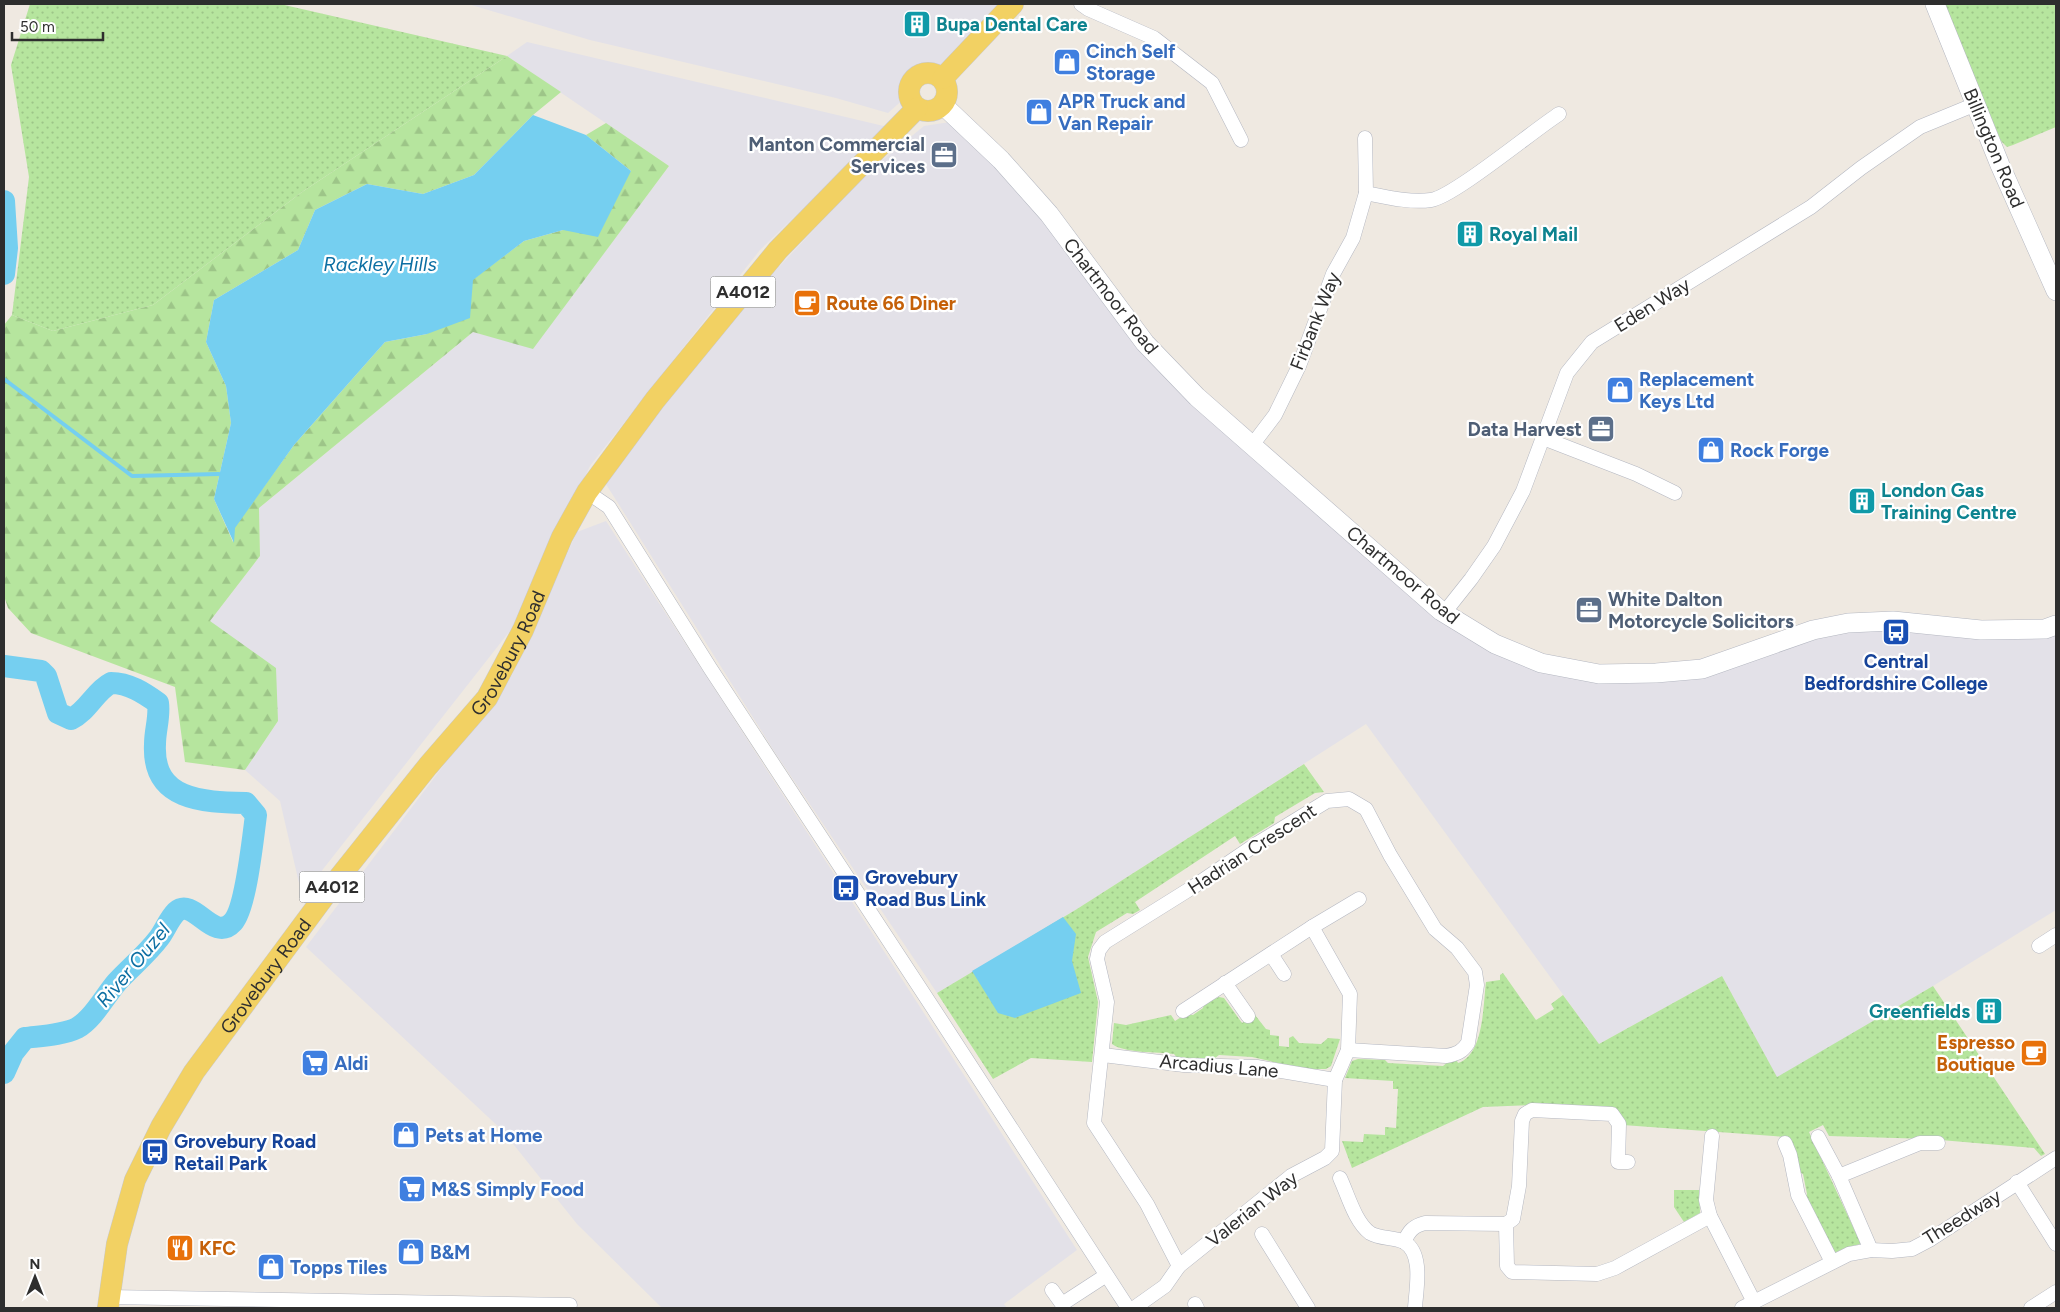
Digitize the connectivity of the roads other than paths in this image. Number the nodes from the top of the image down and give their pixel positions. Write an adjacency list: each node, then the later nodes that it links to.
1 (1013, 4): 4 (main road)
2 (1081, 4): 10 (street)
3 (1935, 4): 5 (street, Billington Road)
4 (942, 78): 6 (main road); 7 (main road)
5 (1976, 104): 12 (street, Billington Road); 13 (street, Eden Way)
6 (943, 105): 7 (main road); 14 (street, Chartmoor Road)
7 (917, 108): 15 (main road, Grovebury Road / A4012)
8 (1559, 114): 11 (street)
9 (1365, 138): 11 (street, Firbank Way)
10 (1241, 140)
11 (1366, 193): 14 (street, Firbank Way)
12 (2056, 291)
13 (1543, 438): 16 (street); 17 (street, Eden Way)
14 (1253, 444): 17 (street, Chartmoor Road)
15 (587, 492): 48 (street); 51 (main road, Grovebury Road / A4012)
16 (1675, 493)
17 (1444, 613): 18 (street, Chartmoor Road)
18 (2056, 625)
19 (1359, 899): 20 (street)
20 (1312, 927): 23 (street); 28 (street, Valerian Way)
21 (2056, 935): 22 (street)
22 (2039, 946)
23 (1271, 954): 24 (street); 25 (street)
24 (1284, 974)
25 (1225, 983): 26 (street); 27 (street)
26 (1183, 1011)
27 (1248, 1016)
28 (1348, 1050): 29 (street, Hadrian Crescent); 30 (street, Valerian Way)
29 (1103, 1055): 30 (street, Arcadius Lane); 47 (street, Hadrian Crescent)
30 (1335, 1080): 47 (street, Valerian Way)
31 (1712, 1136): 40 (street)
32 (1818, 1136): 37 (street)
33 (1785, 1143): 46 (street)
34 (1938, 1143): 37 (street)
35 (2056, 1158): 39 (street, Theedway)
36 (1618, 1162): 41 (street)
37 (1839, 1176): 45 (street)
38 (1340, 1178): 43 (street)
39 (2018, 1182): 44 (street); 45 (street, Theedway)
40 (1710, 1216): 41 (street); 53 (street)
41 (1506, 1224): 43 (street)
42 (1262, 1234): 58 (street)
43 (1404, 1242): 59 (street)
44 (2056, 1244)
45 (1871, 1250): 46 (street, Theedway)
46 (1832, 1262): 53 (street, Theedway)
47 (1179, 1266): 57 (street, Valerian Way)
48 (1105, 1276): 54 (street); 56 (street)
49 (1052, 1290): 54 (street)
50 (2056, 1292): 60 (street)
51 (108, 1303): 55 (street)
52 (570, 1305): 55 (street)
53 (1748, 1305)
54 (1063, 1306)
55 (517, 1307)
56 (1128, 1308)
57 (1134, 1308)
58 (1308, 1308)
59 (1415, 1308)
60 (2033, 1308)

